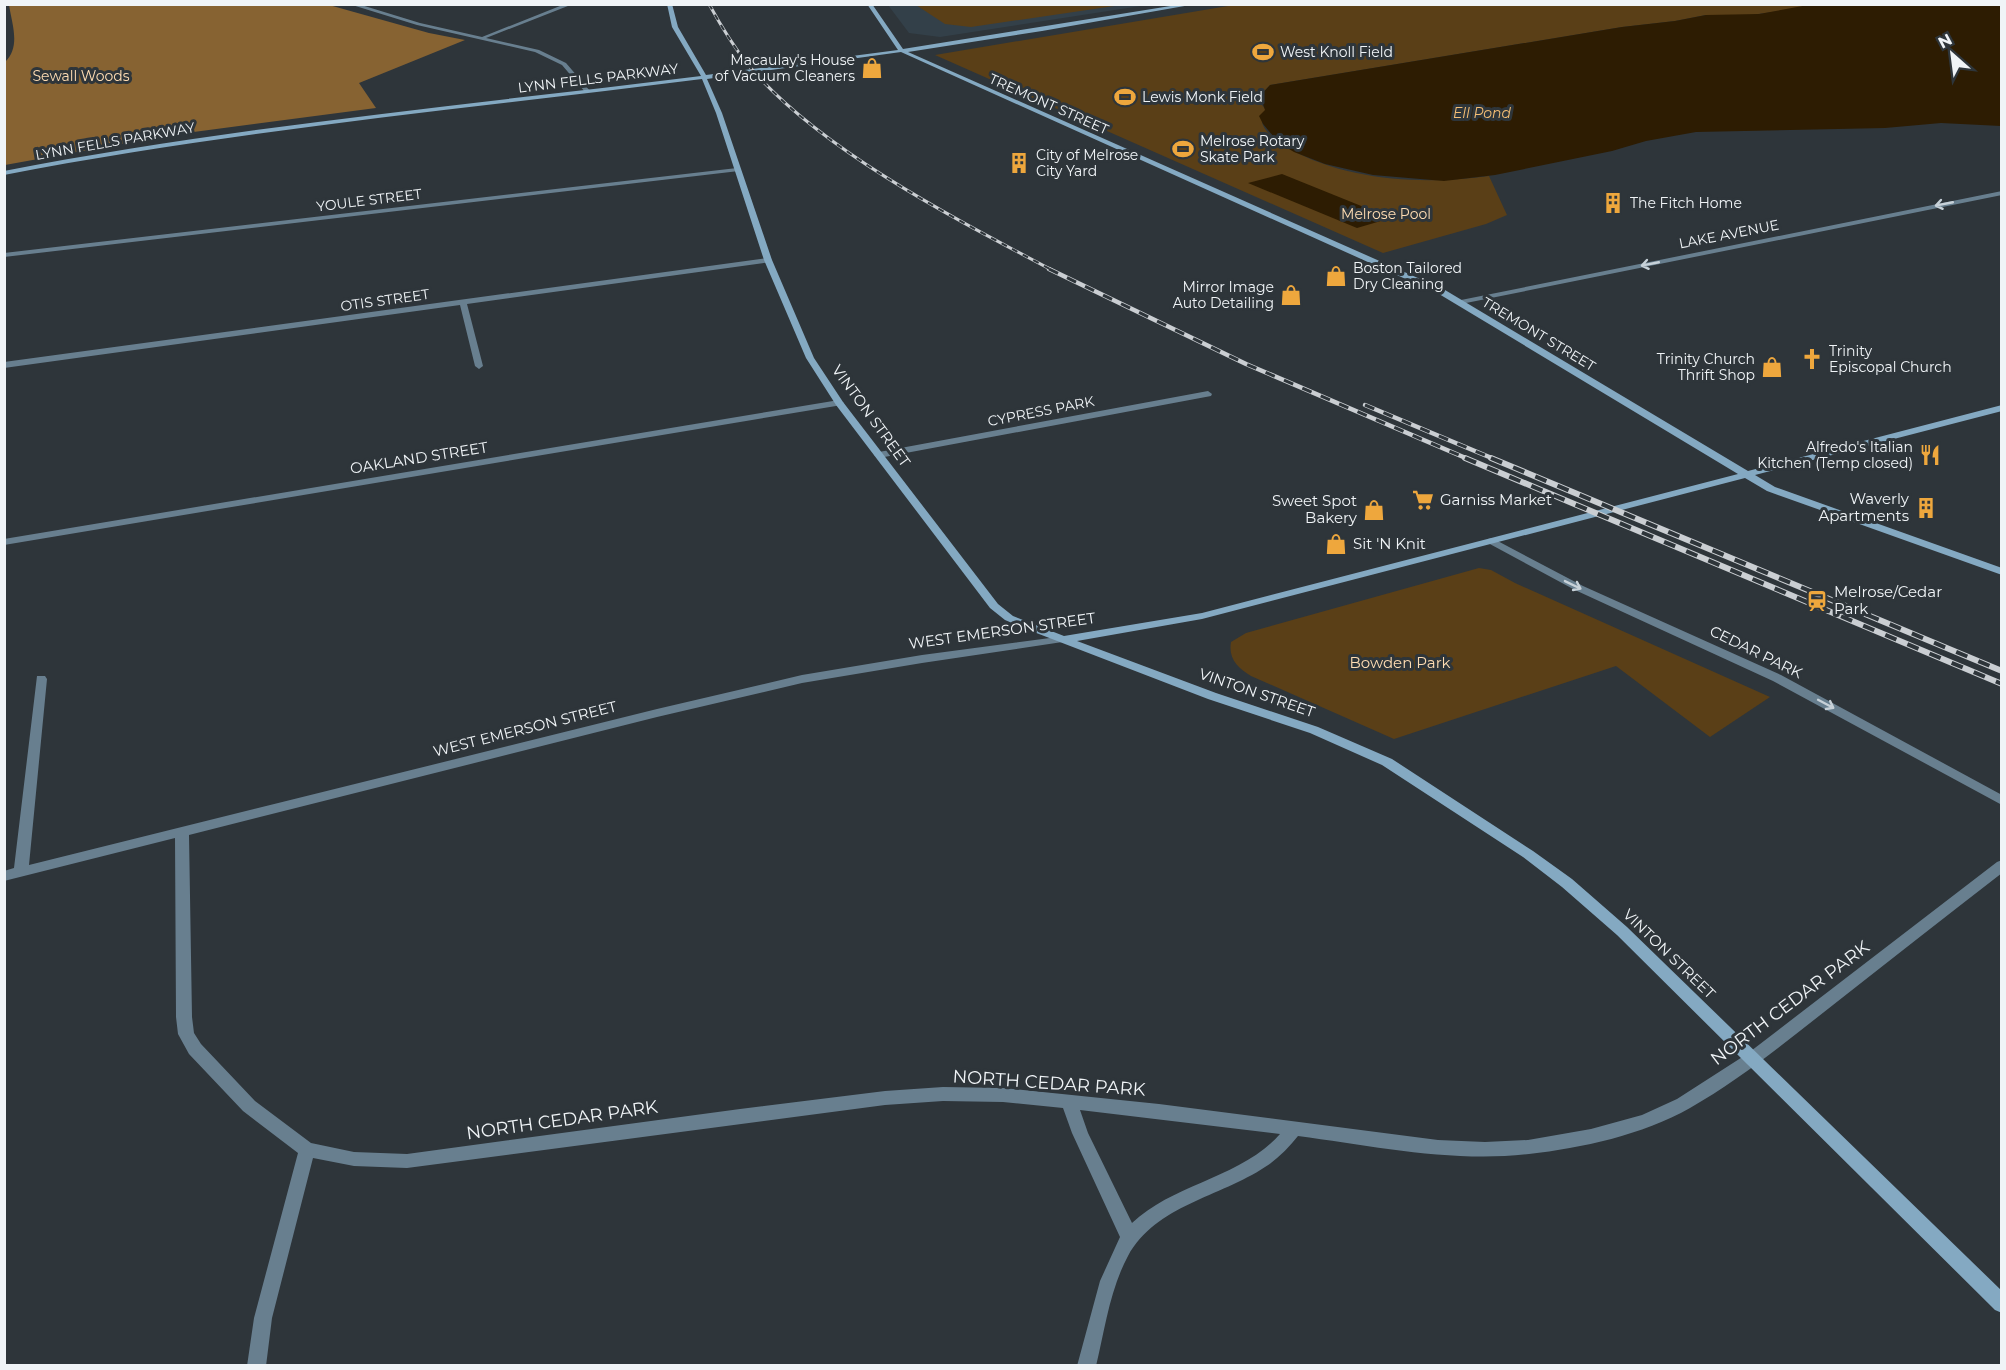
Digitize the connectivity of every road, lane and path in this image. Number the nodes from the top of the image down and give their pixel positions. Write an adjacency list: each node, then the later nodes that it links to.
1 (351, 4): 6 (street)
2 (571, 4): 6 (street)
3 (669, 4): 8 (street, VINTON STREET)
4 (868, 4): 7 (street)
5 (1194, 4): 7 (street, LYNN FELLS PARKWAY)
6 (483, 38): 9 (street)
7 (901, 51): 8 (street, LYNN FELLS PARKWAY); 16 (street, TREMONT STREET)
8 (704, 77): 9 (street, LYNN FELLS PARKWAY); 10 (street, VINTON STREET)
9 (587, 91): 11 (street, LYNN FELLS PARKWAY)
10 (737, 170): 13 (street, YOULE STREET); 14 (street, VINTON STREET)
11 (4, 173)
12 (2001, 192): 16 (street, LAKE AVENUE, one-way to 16)
13 (4, 255)
14 (768, 260): 15 (street, OTIS STREET); 20 (street, VINTON STREET)
15 (463, 302): 17 (street, OTIS STREET); 18 (street)
16 (1461, 302): 23 (street, TREMONT STREET)
17 (4, 366)
18 (479, 366)
19 (1208, 394): 22 (street, CYPRESS PARK)
20 (839, 403): 22 (street, VINTON STREET); 25 (street, OAKLAND STREET)
21 (2001, 408): 23 (street, WEST EMERSON STREET)
22 (879, 456): 27 (street, VINTON STREET)
23 (1746, 474): 24 (street, WEST EMERSON STREET); 26 (street, TREMONT STREET)
24 (1492, 541): 27 (street, WEST EMERSON STREET); 29 (street, CEDAR PARK, one-way to 29)
25 (4, 542)
26 (2001, 572)
27 (1065, 639): 30 (street, WEST EMERSON STREET); 34 (street, VINTON STREET)
28 (41, 679): 32 (street)
29 (2001, 801)
30 (182, 832): 32 (street, WEST EMERSON STREET); 37 (street, NORTH CEDAR PARK)
31 (2001, 865): 34 (street, NORTH CEDAR PARK)
32 (21, 872): 33 (street, WEST EMERSON STREET)
33 (4, 876)
34 (1753, 1059): 36 (street, NORTH CEDAR PARK); 39 (street, VINTON STREET)
35 (1069, 1102): 36 (street, NORTH CEDAR PARK); 37 (street, NORTH CEDAR PARK); 38 (street)
36 (1294, 1129): 38 (street)
37 (307, 1150): 40 (street)
38 (1130, 1238): 41 (street)
39 (2001, 1304)
40 (256, 1365)
41 (1086, 1365)

